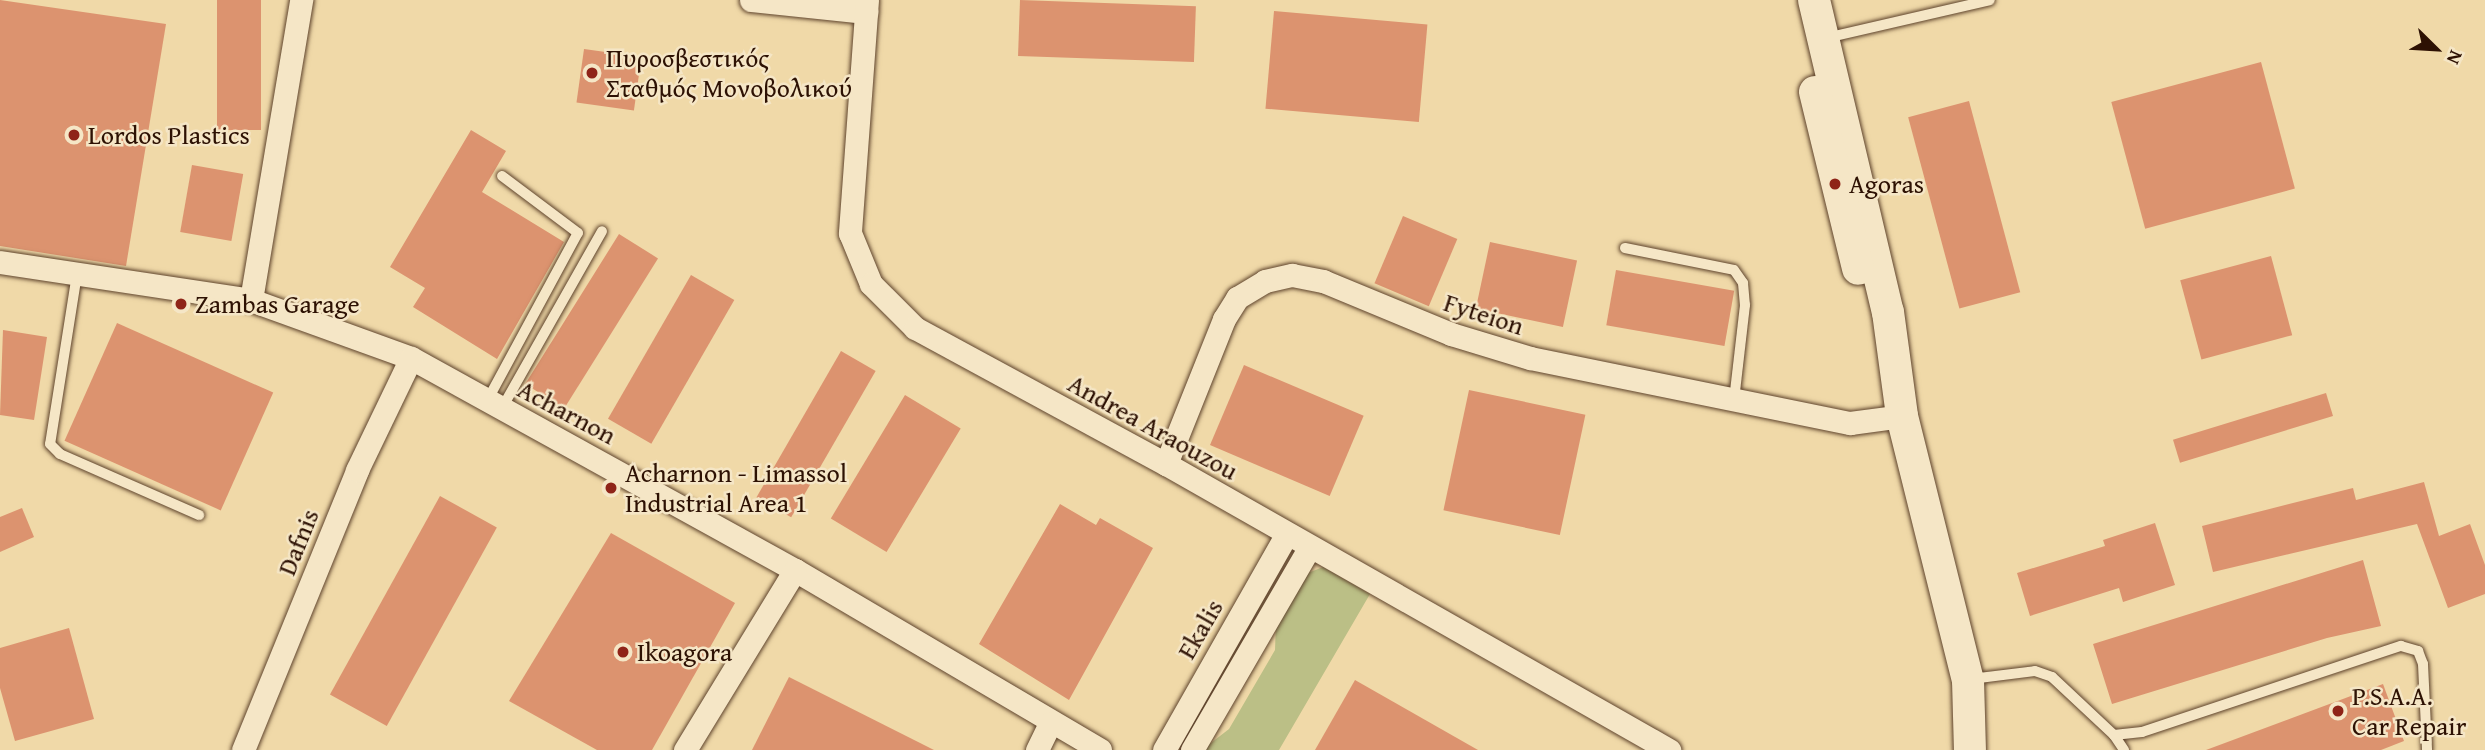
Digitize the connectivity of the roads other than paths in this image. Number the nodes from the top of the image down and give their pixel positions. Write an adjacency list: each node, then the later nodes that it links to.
1 (301, 0): 13 (street)
2 (751, 0): 6 (street)
3 (1791, 0): 15 (main road)
4 (1814, 0): 7 (main road)
5 (1990, 0): 7 (lane)
6 (867, 6): 19 (street, Andrea Araouzou)
7 (1824, 39): 15 (main road)
8 (502, 176): 17 (lane)
9 (602, 231): 17 (lane)
10 (1625, 248): 16 (lane)
11 (0, 262): 12 (street, Acharnon)
12 (77, 274): 13 (street, Acharnon); 20 (lane)
13 (251, 300): 14 (street, Acharnon)
14 (411, 358): 17 (street, Acharnon); 28 (street, Dafnis)
15 (1894, 365): 18 (main road)
16 (1734, 400): 18 (street, Fyteion); 19 (street, Fyteion)
17 (494, 405): 23 (street, Acharnon)
18 (1902, 416): 24 (main road)
19 (1166, 464): 21 (street, Andrea Araouzou)
20 (199, 515)
21 (1286, 535): 22 (street, Andrea Araouzou); 31 (street, Ekalis)
22 (1309, 548): 32 (street); 33 (street, Andrea Araouzou)
23 (794, 570): 25 (street, Acharnon); 29 (street)
24 (1968, 680): 26 (lane); 34 (main road)
25 (1050, 723): 27 (street, Acharnon); 30 (street)
26 (2114, 735): 35 (lane); 36 (lane)
27 (1086, 747)
28 (243, 750)
29 (685, 750)
30 (1037, 750)
31 (1164, 750)
32 (1192, 750)
33 (1670, 750)
34 (1970, 750)
35 (2124, 750)
36 (2427, 750)

